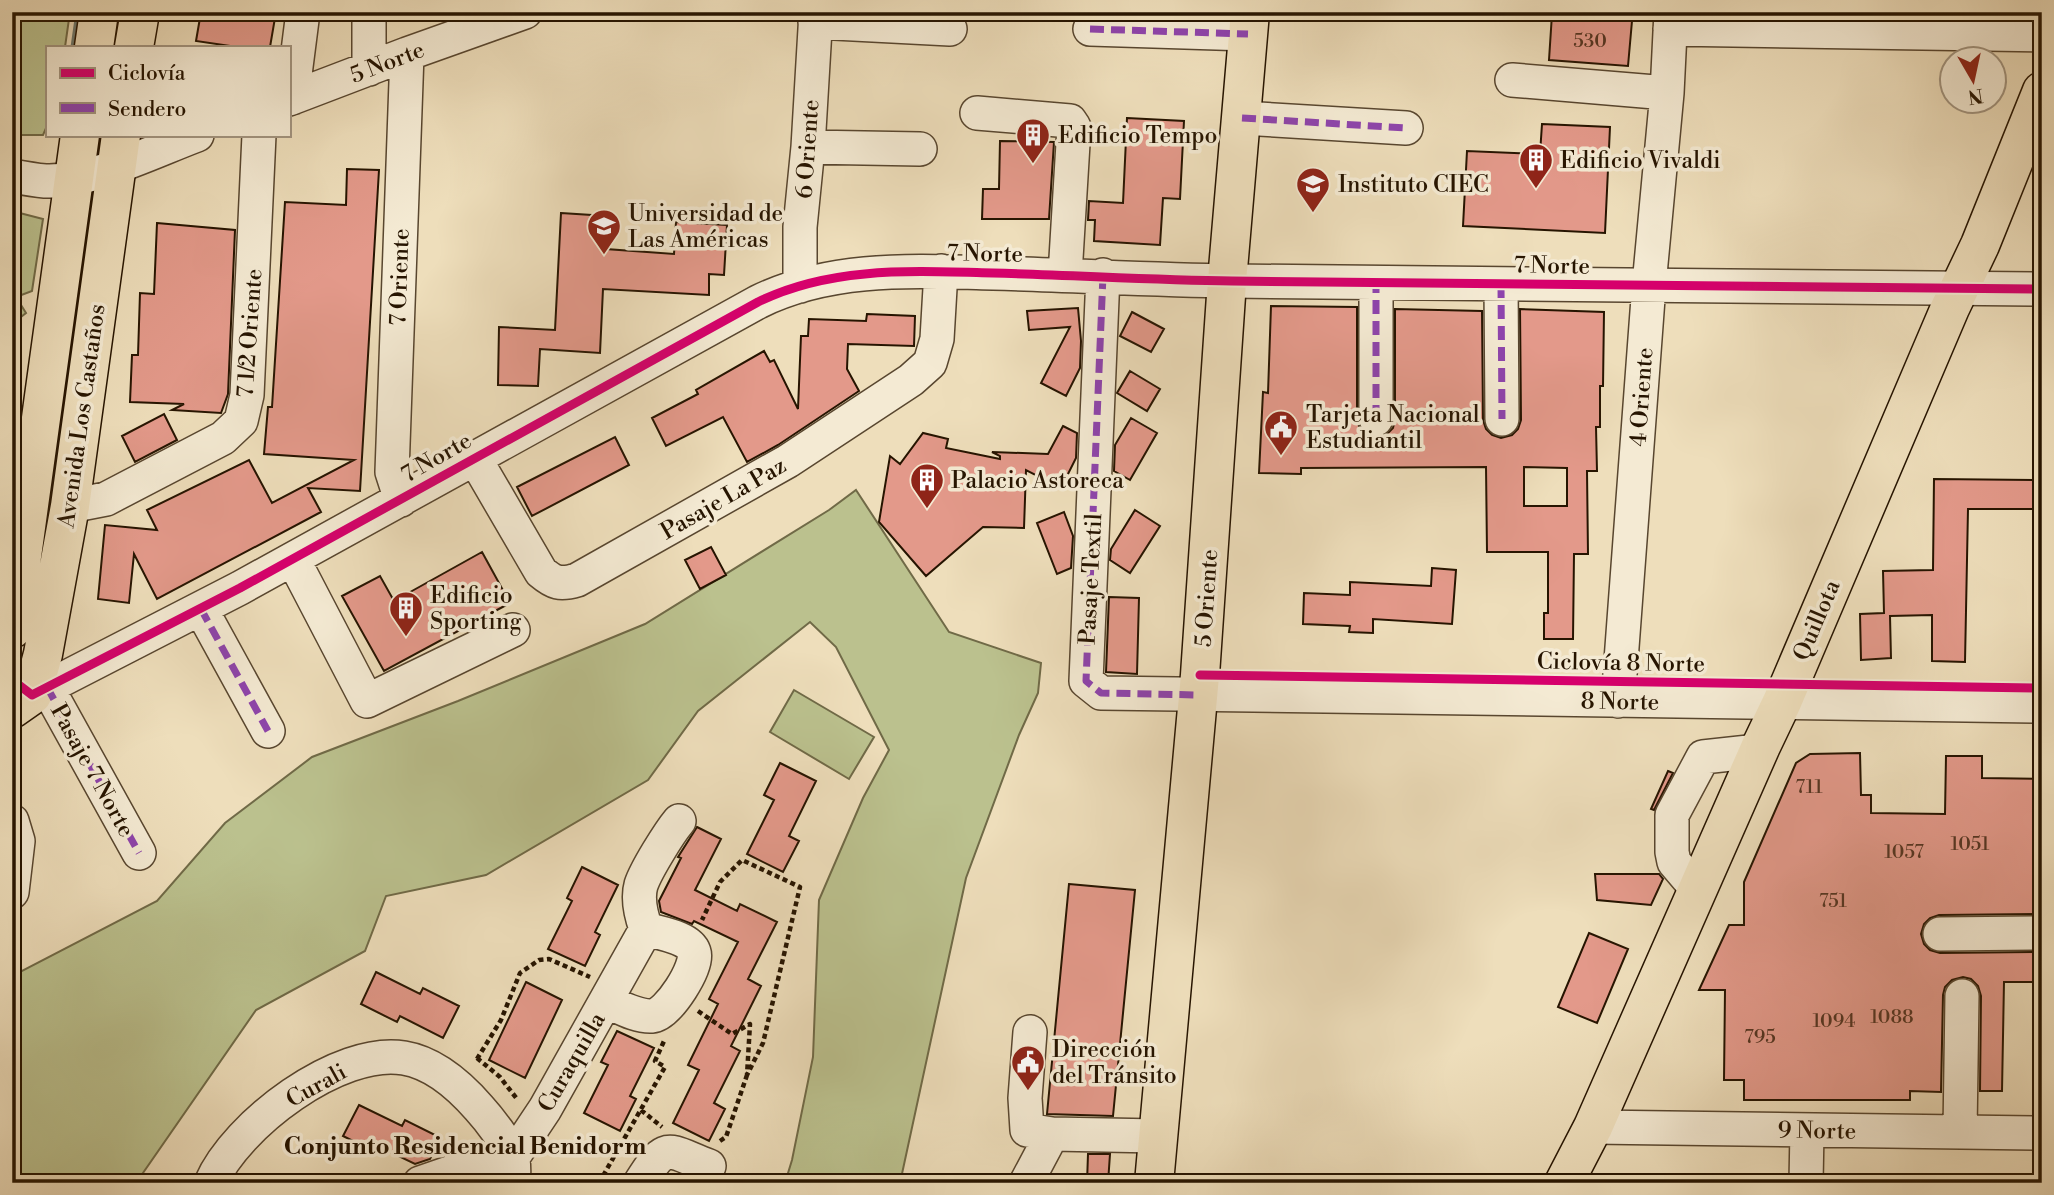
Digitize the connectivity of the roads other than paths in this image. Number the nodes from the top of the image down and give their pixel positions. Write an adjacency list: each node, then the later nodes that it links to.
1 (100, 12): 13 (main road)
2 (140, 12): 14 (main road)
3 (303, 12): 20 (street)
4 (369, 12): 16 (street)
5 (525, 12): 8 (street, 5 Norte)
6 (815, 17): 10 (street); 27 (street, 6 Oriente)
7 (1671, 20): 12 (street); 19 (street, 4 Oriente)
8 (479, 21): 15 (street, 5 Norte)
9 (1249, 23): 11 (street); 22 (main road, 5 Oriente)
10 (950, 29)
11 (1090, 29)
12 (2042, 35)
13 (94, 46)
14 (134, 46)
15 (407, 54): 16 (street, 5 Norte); 45 (street, 7 Oriente)
16 (369, 69): 20 (street, 5 Norte)
17 (1512, 80): 19 (street)
18 (2042, 91): 40 (main road, Quillota)
19 (1667, 93): 38 (street, 4 Oriente)
20 (290, 98)
21 (977, 113): 33 (street)
22 (1242, 118): 23 (street); 35 (main road, 5 Oriente)
23 (1406, 128)
24 (80, 136): 31 (main road, Avenida Los Castaños)
25 (192, 136): 29 (street)
26 (259, 136): 46 (street, 7 1/2 Oriente)
27 (808, 147): 28 (street); 39 (street, 6 Oriente)
28 (920, 149)
29 (119, 150): 31 (street); 46 (main road, Avenida Los Castaños)
30 (12, 176): 31 (street)
31 (73, 178): 49 (main road, Avenida Los Castaños)
32 (941, 271): 33 (street, 7 Norte); 39 (street, 7 Norte); 44 (street, Pasaje La Paz)
33 (1065, 275): 34 (street, 7 Norte)
34 (1103, 275): 35 (street, 7 Norte); 52 (street, Pasaje Textil)
35 (1227, 281): 36 (street, 7 Norte); 52 (main road, 5 Oriente)
36 (1376, 283): 37 (street, 7 Norte); 42 (street)
37 (1501, 284): 38 (street, 7 Norte); 43 (street)
38 (1649, 285): 40 (street, 7 Norte); 53 (street, 4 Oriente)
39 (800, 286): 44 (street, 7 Norte)
40 (1960, 288): 41 (street, 7 Norte); 54 (main road, Quillota)
41 (2042, 289)
42 (1376, 419)
43 (1502, 419)
44 (474, 457): 45 (street, 7 Norte)
45 (401, 500): 47 (street, 7 Norte)
46 (70, 506): 51 (main road, Avenida Los Castaños)
47 (293, 559): 48 (street, 7 Norte); 50 (street)
48 (201, 609): 51 (street, 7 Norte); 56 (street)
49 (12, 629)
50 (513, 631)
51 (26, 692): 60 (street, Pasaje 7 Norte)
52 (1198, 695): 53 (street, 8 Norte); 74 (main road, 5 Oriente)
53 (1618, 701): 54 (street, 8 Norte)
54 (1782, 702): 55 (street, 8 Norte); 57 (main road, Quillota)
55 (2042, 706)
56 (268, 731)
57 (1758, 751): 61 (main road, Quillota); 61 (street)
58 (12, 821): 62 (street)
59 (679, 821): 63 (street)
60 (139, 853)
61 (1698, 889): 69 (main road, Quillota)
62 (12, 892)
63 (646, 929): 66 (street, Curaquilla); 66 (street, Curaquilla)
64 (2042, 933): 65 (street)
65 (1940, 934)
66 (603, 992): 76 (street, Curaquilla)
67 (1962, 996): 71 (street)
68 (1030, 1032): 73 (street)
69 (1592, 1127): 70 (street, 9 Norte); 82 (main road, Quillota)
70 (1807, 1130): 71 (street, 9 Norte); 83 (street)
71 (1960, 1132): 72 (street, 9 Norte)
72 (2042, 1133)
73 (1052, 1134): 74 (street); 80 (street)
74 (1158, 1136): 81 (main road, 5 Oriente)
75 (709, 1166): 79 (street)
76 (513, 1170): 77 (street, Curali); 78 (street)
77 (211, 1183)
78 (419, 1183)
79 (640, 1183)
80 (1026, 1183)
81 (1154, 1183)
82 (1564, 1183)
83 (1806, 1183)

